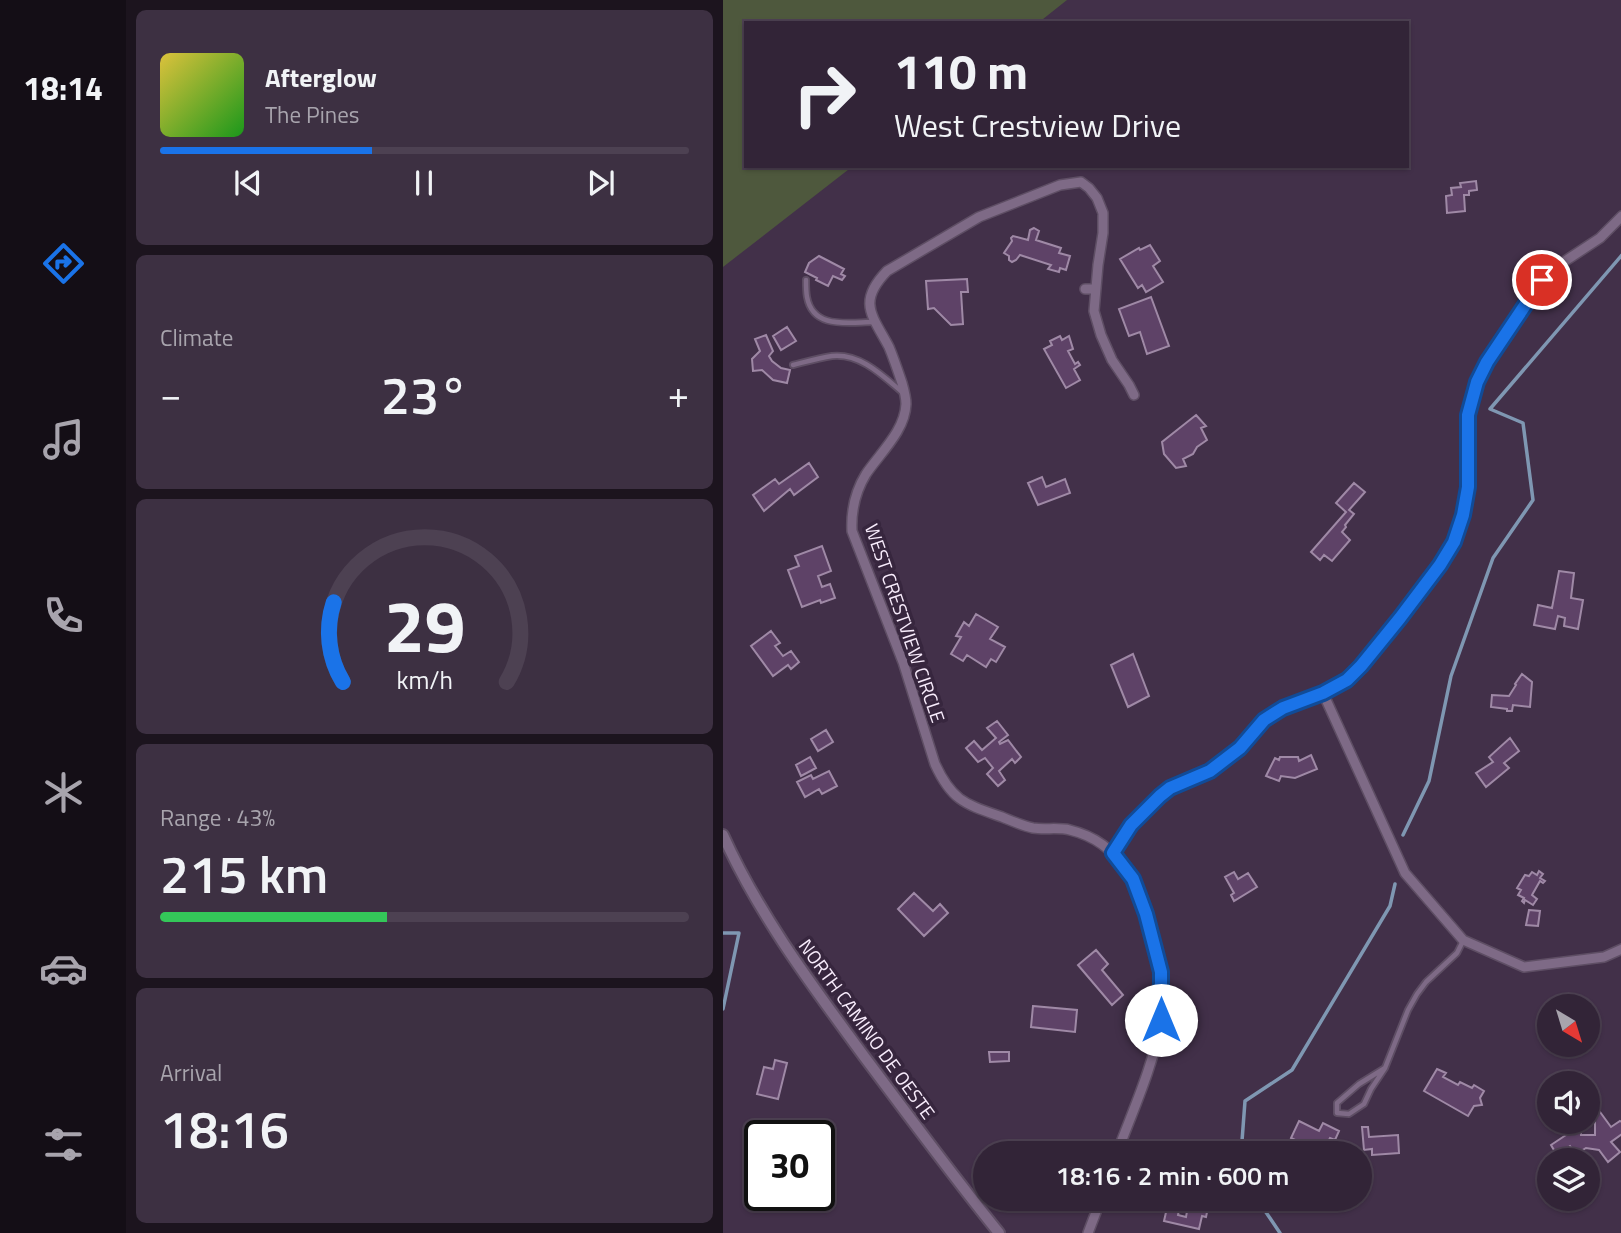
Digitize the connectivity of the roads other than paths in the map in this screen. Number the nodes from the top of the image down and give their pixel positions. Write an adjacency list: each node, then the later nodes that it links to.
1 (1621, 216): 9 (street)
2 (806, 280): 5 (lane)
3 (1085, 289): 4 (street)
4 (1096, 289): 5 (street, WEST CRESTVIEW CIRCLE); 8 (street, WEST CRESTVIEW CIRCLE)
5 (874, 322): 7 (street, WEST CRESTVIEW CIRCLE)
6 (793, 365): 7 (lane)
7 (905, 394): 11 (street, WEST CRESTVIEW CIRCLE)
8 (1134, 395)
9 (1323, 693): 11 (street); 12 (street)
10 (723, 835): 17 (street, NORTH CAMINO DE OESTE)
11 (1113, 853): 15 (street, WEST CRESTVIEW CIRCLE)
12 (1463, 940): 13 (street); 14 (lane)
13 (1621, 949)
14 (1385, 1068): 14 (lane)
15 (1122, 1141)
16 (1096, 1211): 18 (street)
17 (999, 1233)
18 (1088, 1233)

